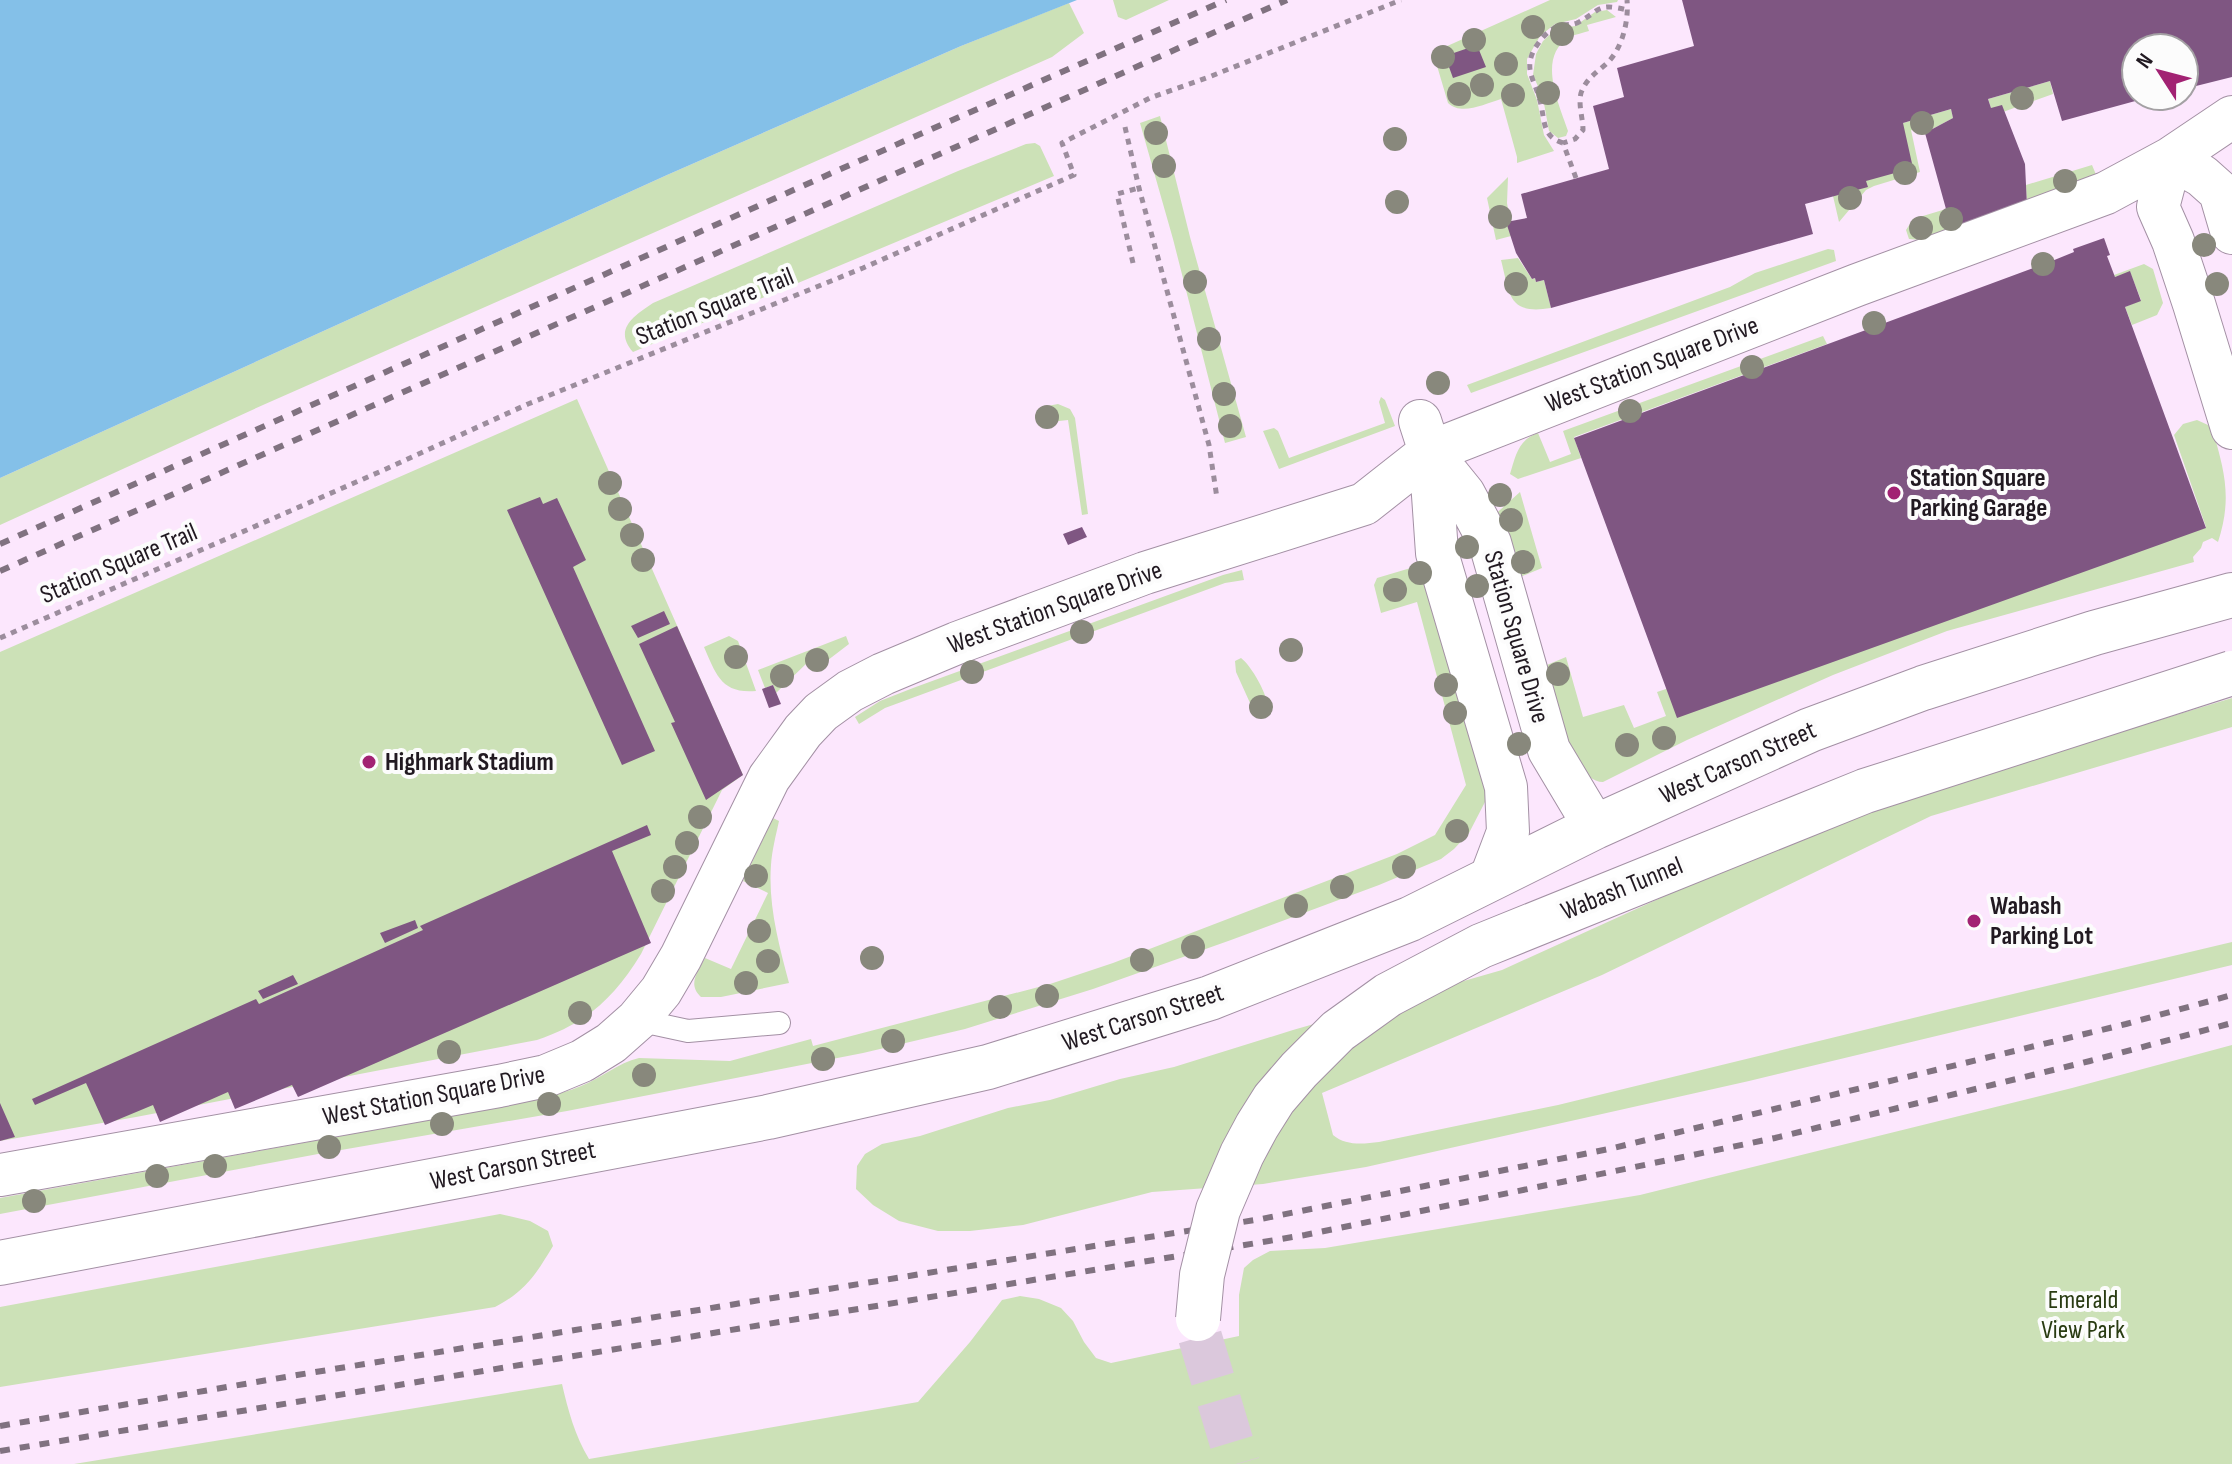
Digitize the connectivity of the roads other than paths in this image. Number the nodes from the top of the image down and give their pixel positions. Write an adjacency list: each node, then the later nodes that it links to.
1 (2232, 117): 2 (street, West Station Square Drive)
2 (2171, 158): 3 (street); 4 (street); 6 (street, West Station Square Drive)
3 (2232, 233)
4 (2221, 353): 5 (street)
5 (2232, 428)
6 (1425, 436): 8 (street, Station Square Drive); 9 (street); 13 (street, West Station Square Drive)
7 (2232, 595): 11 (main road, West Carson Street)
8 (1511, 619): 9 (street); 11 (street, Station Square Drive)
9 (1462, 640): 12 (street)
10 (2232, 673): 17 (main road, Wabash Tunnel, bridge)
11 (1595, 827): 12 (main road, West Carson Street)
12 (1491, 877): 16 (main road, West Carson Street)
13 (637, 1020): 14 (lane); 15 (street, West Station Square Drive)
14 (779, 1023)
15 (0, 1175)
16 (0, 1263)
17 (1198, 1319)

